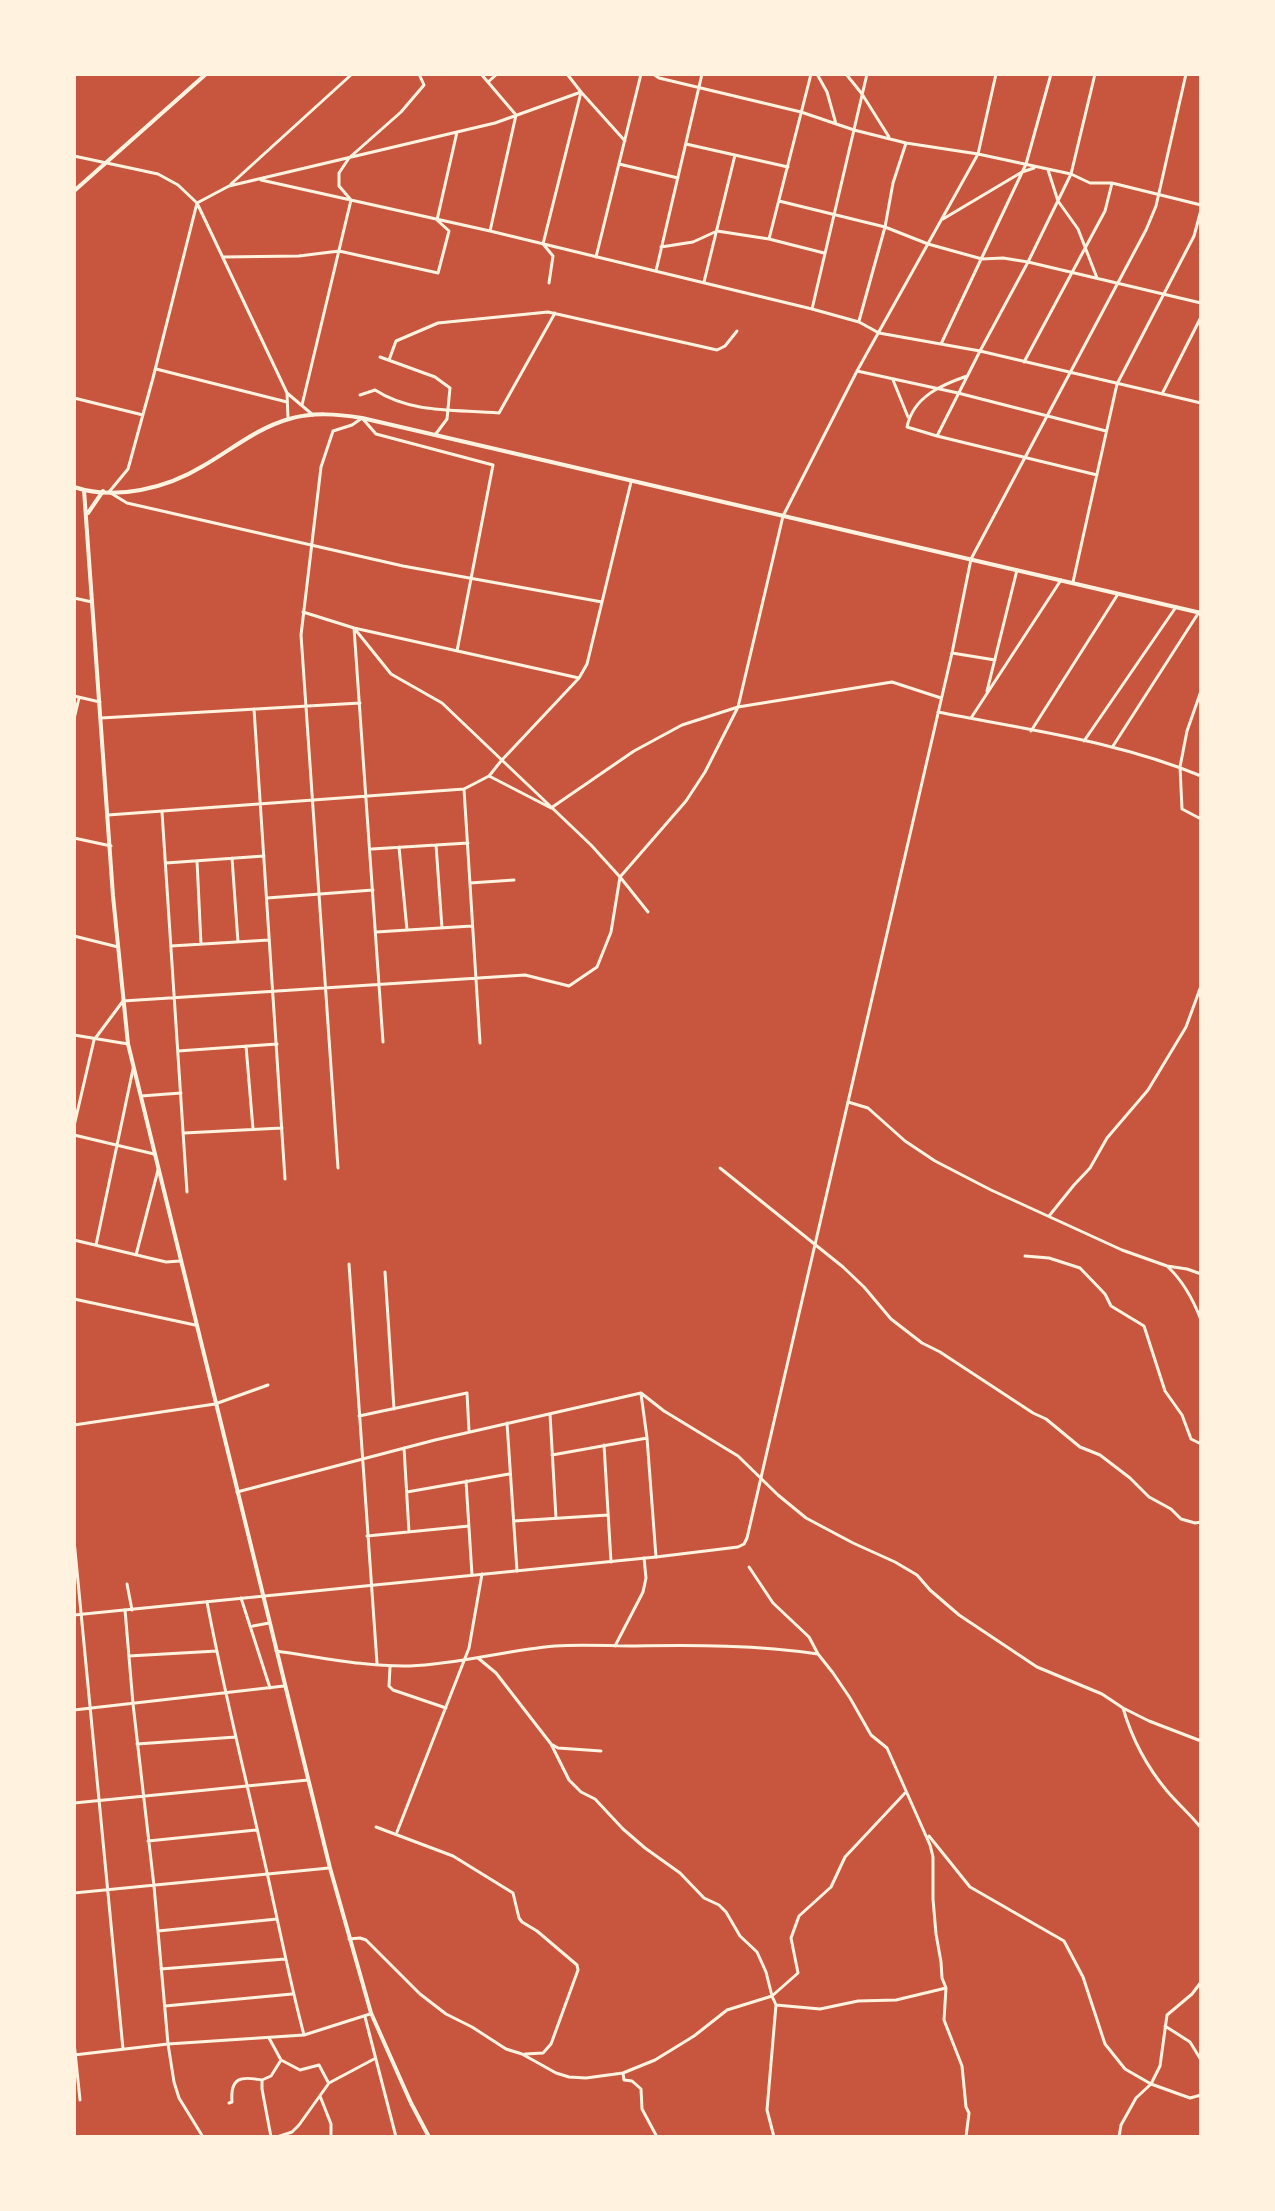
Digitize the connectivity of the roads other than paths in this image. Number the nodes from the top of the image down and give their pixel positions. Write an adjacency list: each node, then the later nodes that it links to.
1 (352, 74): 46 (street)
2 (419, 74): 34 (street)
3 (481, 74): 18 (street)
4 (497, 74): 18 (street)
5 (567, 74): 20 (street)
6 (641, 74): 28 (street)
7 (653, 74): 19 (street)
8 (702, 74): 19 (street)
9 (811, 74): 22 (street)
10 (817, 74): 24 (street)
11 (846, 74): 21 (street)
12 (867, 74): 21 (street)
13 (996, 74): 31 (street)
14 (1051, 74): 37 (street)
15 (1095, 74): 42 (street)
16 (1186, 74): 48 (street)
17 (202, 75): 35 (main road)
18 (488, 82): 23 (street)
19 (699, 87): 22 (street); 30 (street)
20 (581, 92): 23 (street); 28 (street); 61 (street)
21 (862, 94): 25 (street); 27 (street)
22 (801, 112): 24 (street); 38 (street)
23 (516, 115): 26 (street); 58 (street)
24 (836, 124): 25 (street)
25 (854, 130): 27 (street); 54 (street)
26 (457, 132): 34 (street); 55 (street)
27 (890, 139): 29 (street)
28 (625, 141): 36 (street)
29 (906, 143): 31 (street); 57 (street)
30 (686, 144): 32 (street); 43 (street)
31 (978, 154): 37 (street); 56 (street)
32 (735, 155): 38 (street); 59 (street)
33 (74, 156): 35 (street)
34 (349, 158): 44 (street); 49 (street)
35 (104, 163): 47 (main road); 52 (street)
36 (619, 164): 43 (street); 68 (street)
37 (1026, 164): 39 (street); 41 (street)
38 (788, 167): 50 (street)
39 (1038, 167): 40 (street); 41 (street)
40 (1048, 169): 42 (street); 51 (street)
41 (1022, 172): 56 (street); 69 (street)
42 (1071, 174): 45 (street); 51 (street)
43 (678, 178): 63 (street)
44 (257, 179): 46 (street); 49 (street)
45 (1112, 183): 48 (street); 64 (street)
46 (229, 186): 52 (street)
47 (74, 191)
48 (1158, 193): 53 (street); 76 (street)
49 (351, 200): 55 (street); 65 (street)
50 (779, 201): 54 (street); 60 (street)
51 (1058, 201): 64 (street); 70 (street)
52 (197, 203): 67 (street); 90 (street)
53 (1201, 208): 77 (street)
54 (834, 215): 57 (street); 66 (street)
55 (437, 220): 58 (street); 65 (street)
56 (940, 221): 62 (street)
57 (885, 227): 62 (street); 82 (street)
58 (490, 231): 61 (street)
59 (717, 231): 60 (street); 63 (street); 74 (street)
60 (769, 239): 66 (street)
61 (543, 244): 68 (street); 75 (street)
62 (928, 244): 69 (street); 84 (street)
63 (661, 247): 71 (street)
64 (1085, 247): 72 (street); 73 (street)
65 (339, 251): 67 (street); 104 (street)
66 (825, 253): 79 (street)
67 (223, 257): 97 (street)
68 (596, 257): 71 (street)
69 (982, 259): 70 (street); 85 (street)
70 (1028, 262): 72 (street); 86 (street)
71 (656, 271): 74 (street)
72 (1071, 273): 73 (street); 89 (street)
73 (1097, 278): 76 (street)
74 (704, 282): 79 (street)
75 (549, 283)
76 (1118, 283): 77 (street); 92 (street)
77 (1163, 295): 78 (street); 95 (street)
78 (1201, 303)
79 (812, 309): 82 (street)
80 (555, 313): 83 (street); 88 (street); 105 (street)
81 (1201, 317): 99 (street)
82 (859, 322): 84 (street)
83 (737, 331)
84 (879, 333): 85 (street); 91 (street)
85 (941, 345): 86 (street)
86 (980, 351): 89 (street); 93 (street)
87 (380, 357): 88 (street)
88 (389, 360): 105 (street)
89 (1024, 362): 92 (street)
90 (156, 369): 102 (street); 106 (street)
91 (857, 371): 94 (street); 122 (street)
92 (1070, 373): 95 (street); 108 (street)
93 (968, 376): 96 (street); 98 (street)
94 (893, 380): 96 (street); 111 (street)
95 (1117, 384): 99 (street); 112 (street)
96 (935, 388): 98 (street); 111 (street)
97 (287, 393): 102 (street); 104 (street)
98 (958, 393): 108 (street); 114 (street)
99 (1162, 394): 103 (street)
100 (360, 395): 105 (street)
101 (74, 398): 106 (street)
102 (287, 402): 110 (street)
103 (1201, 403)
104 (302, 405): 107 (street)
105 (449, 412): 113 (street)
106 (143, 415): 120 (street)
107 (313, 415): 109 (main road); 110 (main road)
108 (1047, 417): 112 (street); 115 (street)
109 (362, 418): 113 (main road); 123 (street); 126 (street)
110 (288, 419): 120 (main road)
111 (909, 419): 114 (street)
112 (1107, 431): 116 (street)
113 (435, 435): 117 (main road)
114 (937, 436): 115 (street)
115 (1026, 458): 116 (street); 124 (street)
116 (1097, 475): 128 (street)
117 (631, 480): 122 (main road); 132 (street)
118 (74, 487): 119 (main road)
119 (84, 490): 120 (main road); 121 (main road)
120 (106, 492): 121 (main road); 123 (street)
121 (86, 515): 131 (main road)
122 (783, 516): 124 (main road); 148 (street)
123 (311, 544): 126 (street); 134 (street)
124 (971, 559): 125 (main road); 138 (street)
125 (1017, 570): 127 (main road); 139 (street)
126 (471, 580): 132 (street); 137 (street)
127 (1061, 580): 128 (main road); 142 (street)
128 (1072, 583): 129 (main road)
129 (1118, 594): 133 (main road); 154 (street)
130 (74, 598): 131 (street)
131 (92, 602): 145 (main road)
132 (602, 602): 140 (street)
133 (1176, 607): 135 (main road); 155 (street)
134 (303, 612): 136 (street); 147 (street)
135 (1200, 613): 156 (street)
136 (354, 628): 137 (street); 146 (street); 157 (street)
137 (457, 651): 140 (street)
138 (952, 653): 139 (street); 144 (street)
139 (995, 660): 142 (street)
140 (579, 678): 157 (street)
141 (1201, 691): 158 (street)
142 (985, 696): 153 (street)
143 (76, 697): 145 (street); 152 (street)
144 (941, 699): 148 (street); 150 (street)
145 (100, 702): 151 (main road)
146 (360, 703): 147 (street); 162 (street)
147 (306, 706): 149 (street); 163 (street)
148 (738, 707): 165 (street); 179 (street)
149 (254, 709): 151 (street); 164 (street)
150 (938, 712): 153 (street); 214 (street)
151 (101, 718): 167 (main road)
152 (74, 719)
153 (971, 719): 154 (street)
154 (1031, 731): 155 (street)
155 (1084, 741): 156 (street)
156 (1113, 746): 158 (street)
157 (501, 761): 159 (street); 165 (street)
158 (1180, 767): 160 (street); 168 (street)
159 (489, 776): 161 (street); 165 (street)
160 (1201, 776)
161 (464, 789): 162 (street); 170 (street)
162 (366, 796): 163 (street); 174 (street)
163 (312, 800): 164 (street); 183 (street)
164 (260, 804): 166 (street); 175 (street)
165 (551, 808): 179 (street)
166 (162, 811): 167 (street); 178 (street)
167 (108, 815): 172 (main road)
168 (1201, 819)
169 (74, 838): 172 (street)
170 (468, 843): 171 (street); 181 (street)
171 (436, 845): 173 (street); 187 (street)
172 (111, 846): 195 (main road)
173 (399, 847): 174 (street); 188 (street)
174 (370, 849): 182 (street)
175 (264, 856): 176 (street); 184 (street)
176 (232, 858): 177 (street); 192 (street)
177 (197, 861): 178 (street); 193 (street)
178 (166, 863): 194 (street)
179 (620, 877): 185 (street); 196 (street)
180 (514, 880): 181 (street)
181 (470, 883): 186 (street)
182 (373, 890): 183 (street); 189 (street)
183 (319, 894): 184 (street); 199 (street)
184 (267, 898): 191 (street)
185 (648, 912)
186 (473, 925): 187 (street); 196 (street)
187 (442, 928): 188 (street)
188 (407, 930): 189 (street)
189 (376, 932): 197 (street)
190 (74, 936): 195 (street)
191 (269, 940): 192 (street); 200 (street)
192 (238, 942): 193 (street)
193 (201, 944): 194 (street)
194 (171, 946): 201 (street)
195 (118, 947): 202 (main road)
196 (477, 978): 197 (street); 206 (street)
197 (379, 985): 199 (street); 205 (street)
198 (1201, 986): 227 (street)
199 (326, 988): 200 (street); 222 (street)
200 (273, 991): 201 (street); 208 (street)
201 (175, 998): 202 (street); 210 (street)
202 (123, 1001): 204 (street); 207 (main road)
203 (74, 1035): 204 (street)
204 (94, 1040): 207 (street); 215 (street)
205 (383, 1042)
206 (480, 1043)
207 (128, 1044): 211 (main road)
208 (277, 1044): 209 (street); 216 (street)
209 (246, 1046): 210 (street); 217 (street)
210 (178, 1051): 212 (street)
211 (134, 1067): 213 (main road); 220 (street)
212 (181, 1093): 213 (street); 218 (street)
213 (141, 1096): 221 (main road)
214 (847, 1101): 227 (street); 229 (street)
215 (74, 1126)
216 (282, 1128): 217 (street); 225 (street)
217 (253, 1129): 218 (street)
218 (184, 1133): 226 (street)
219 (74, 1135): 220 (street)
220 (117, 1145): 221 (street); 230 (street)
221 (154, 1154): 224 (main road)
222 (338, 1168)
223 (720, 1168): 229 (street)
224 (158, 1169): 231 (street); 233 (main road)
225 (285, 1179)
226 (187, 1192)
227 (1049, 1216): 235 (street)
228 (74, 1240): 230 (street)
229 (814, 1243): 257 (street); 264 (street)
230 (96, 1245): 231 (street)
231 (136, 1255): 233 (street)
232 (1025, 1256): 251 (street)
233 (180, 1261): 240 (main road)
234 (349, 1264): 246 (street)
235 (1167, 1266): 237 (street); 239 (street)
236 (385, 1272): 244 (street)
237 (1201, 1274)
238 (74, 1299): 240 (street)
239 (1201, 1320)
240 (196, 1326): 243 (main road)
241 (268, 1385): 243 (street)
242 (641, 1393): 245 (street); 250 (street); 257 (street)
243 (215, 1404): 248 (street); 259 (main road)
244 (394, 1409): 246 (street); 249 (street)
245 (550, 1413): 247 (street); 254 (street)
246 (359, 1416): 255 (street)
247 (507, 1423): 249 (street); 256 (street)
248 (74, 1425)
249 (469, 1432): 253 (street)
250 (647, 1438): 252 (street); 269 (street)
251 (1201, 1444)
252 (604, 1445): 254 (street); 261 (street)
253 (404, 1448): 255 (street); 260 (street)
254 (552, 1455): 262 (street)
255 (362, 1460): 259 (street); 267 (street)
256 (510, 1474): 258 (street); 263 (street)
257 (761, 1476): 269 (street); 302 (street)
258 (466, 1481): 260 (street); 265 (street)
259 (237, 1492): 278 (main road)
260 (407, 1492): 266 (street)
261 (608, 1515): 262 (street); 271 (street)
262 (556, 1518): 263 (street)
263 (514, 1521): 273 (street)
264 (1201, 1522)
265 (469, 1526): 266 (street); 275 (street)
266 (409, 1532): 267 (street)
267 (367, 1536): 277 (street)
268 (74, 1540): 284 (street)
269 (656, 1557): 270 (street)
270 (644, 1558): 271 (street); 287 (street)
271 (611, 1562): 273 (street)
272 (749, 1567): 290 (street)
273 (517, 1571): 274 (street)
274 (482, 1574): 275 (street); 293 (street)
275 (472, 1575): 277 (street)
276 (127, 1584): 282 (street)
277 (370, 1586): 278 (street); 294 (street)
278 (262, 1595): 279 (street); 285 (main road)
279 (241, 1598): 280 (street); 286 (street)
280 (207, 1602): 282 (street); 288 (street)
281 (125, 1610): 282 (street); 284 (street); 291 (street)
282 (132, 1610)
283 (74, 1615): 284 (street)
284 (81, 1615): 300 (street)
285 (269, 1623): 286 (street); 289 (main road)
286 (252, 1626): 297 (street)
287 (615, 1646): 290 (street); 292 (street)
288 (217, 1651): 291 (street); 298 (street)
289 (275, 1651): 294 (street); 296 (main road)
290 (818, 1654): 311 (street)
291 (129, 1656): 299 (street)
292 (478, 1658): 293 (street); 307 (street)
293 (465, 1660): 295 (street); 301 (street)
294 (377, 1664): 295 (street)
295 (390, 1665): 301 (street)
296 (284, 1686): 297 (street); 309 (main road)
297 (270, 1688): 298 (street)
298 (225, 1693): 299 (street); 304 (street)
299 (133, 1704): 300 (street); 306 (street)
300 (91, 1708): 303 (street); 313 (street)
301 (446, 1708): 319 (street)
302 (1123, 1708): 305 (street); 316 (street)
303 (74, 1710)
304 (236, 1737): 306 (street); 310 (street)
305 (1201, 1741)
306 (137, 1744): 312 (street)
307 (551, 1744): 308 (street); 334 (street)
308 (601, 1751)
309 (308, 1780): 310 (street); 321 (main road)
310 (247, 1786): 312 (street); 317 (street)
311 (907, 1792): 318 (street); 334 (street)
312 (143, 1796): 313 (street); 320 (street)
313 (99, 1800): 314 (street); 324 (street)
314 (74, 1803)
315 (376, 1827): 319 (street)
316 (1201, 1828)
317 (257, 1830): 320 (street); 322 (street)
318 (925, 1832): 332 (street); 353 (street)
319 (396, 1833): 345 (street)
320 (148, 1841): 323 (street)
321 (330, 1868): 322 (street); 328 (main road)
322 (267, 1874): 323 (street); 326 (street)
323 (154, 1886): 324 (street); 327 (street)
324 (108, 1891): 325 (street); 344 (street)
325 (74, 1893)
326 (277, 1919): 327 (street); 329 (street)
327 (158, 1931): 330 (street)
328 (349, 1939): 337 (main road); 345 (street)
329 (285, 1959): 330 (street); 333 (street)
330 (161, 1969): 336 (street)
331 (1201, 1982): 339 (street)
332 (946, 1988): 335 (street); 366 (street)
333 (293, 1994): 336 (street); 340 (street)
334 (772, 1996): 335 (street); 350 (street)
335 (776, 2005): 365 (street)
336 (165, 2006): 343 (street)
337 (371, 2013): 338 (street); 363 (main road)
338 (365, 2017): 340 (street); 347 (street)
339 (1165, 2026): 349 (street); 353 (street)
340 (304, 2035): 341 (street)
341 (269, 2037): 343 (street); 348 (street)
342 (74, 2042): 346 (street)
343 (168, 2044): 344 (street); 358 (street)
344 (123, 2049): 346 (street)
345 (522, 2054): 350 (street)
346 (75, 2055): 356 (street)
347 (374, 2059): 352 (street); 362 (street)
348 (281, 2060): 351 (street); 352 (street)
349 (1201, 2060)
350 (623, 2073): 364 (street)
351 (262, 2080): 357 (street); 359 (street)
352 (329, 2083): 355 (street)
353 (1151, 2084): 354 (street); 367 (street)
354 (1201, 2095)
355 (320, 2096): 360 (street); 361 (street)
356 (80, 2100)
357 (229, 2103)
358 (203, 2137)
359 (271, 2137)
360 (277, 2137)
361 (331, 2137)
362 (396, 2137)
363 (429, 2137)
364 (657, 2137)
365 (774, 2137)
366 (966, 2137)
367 (1119, 2137)

